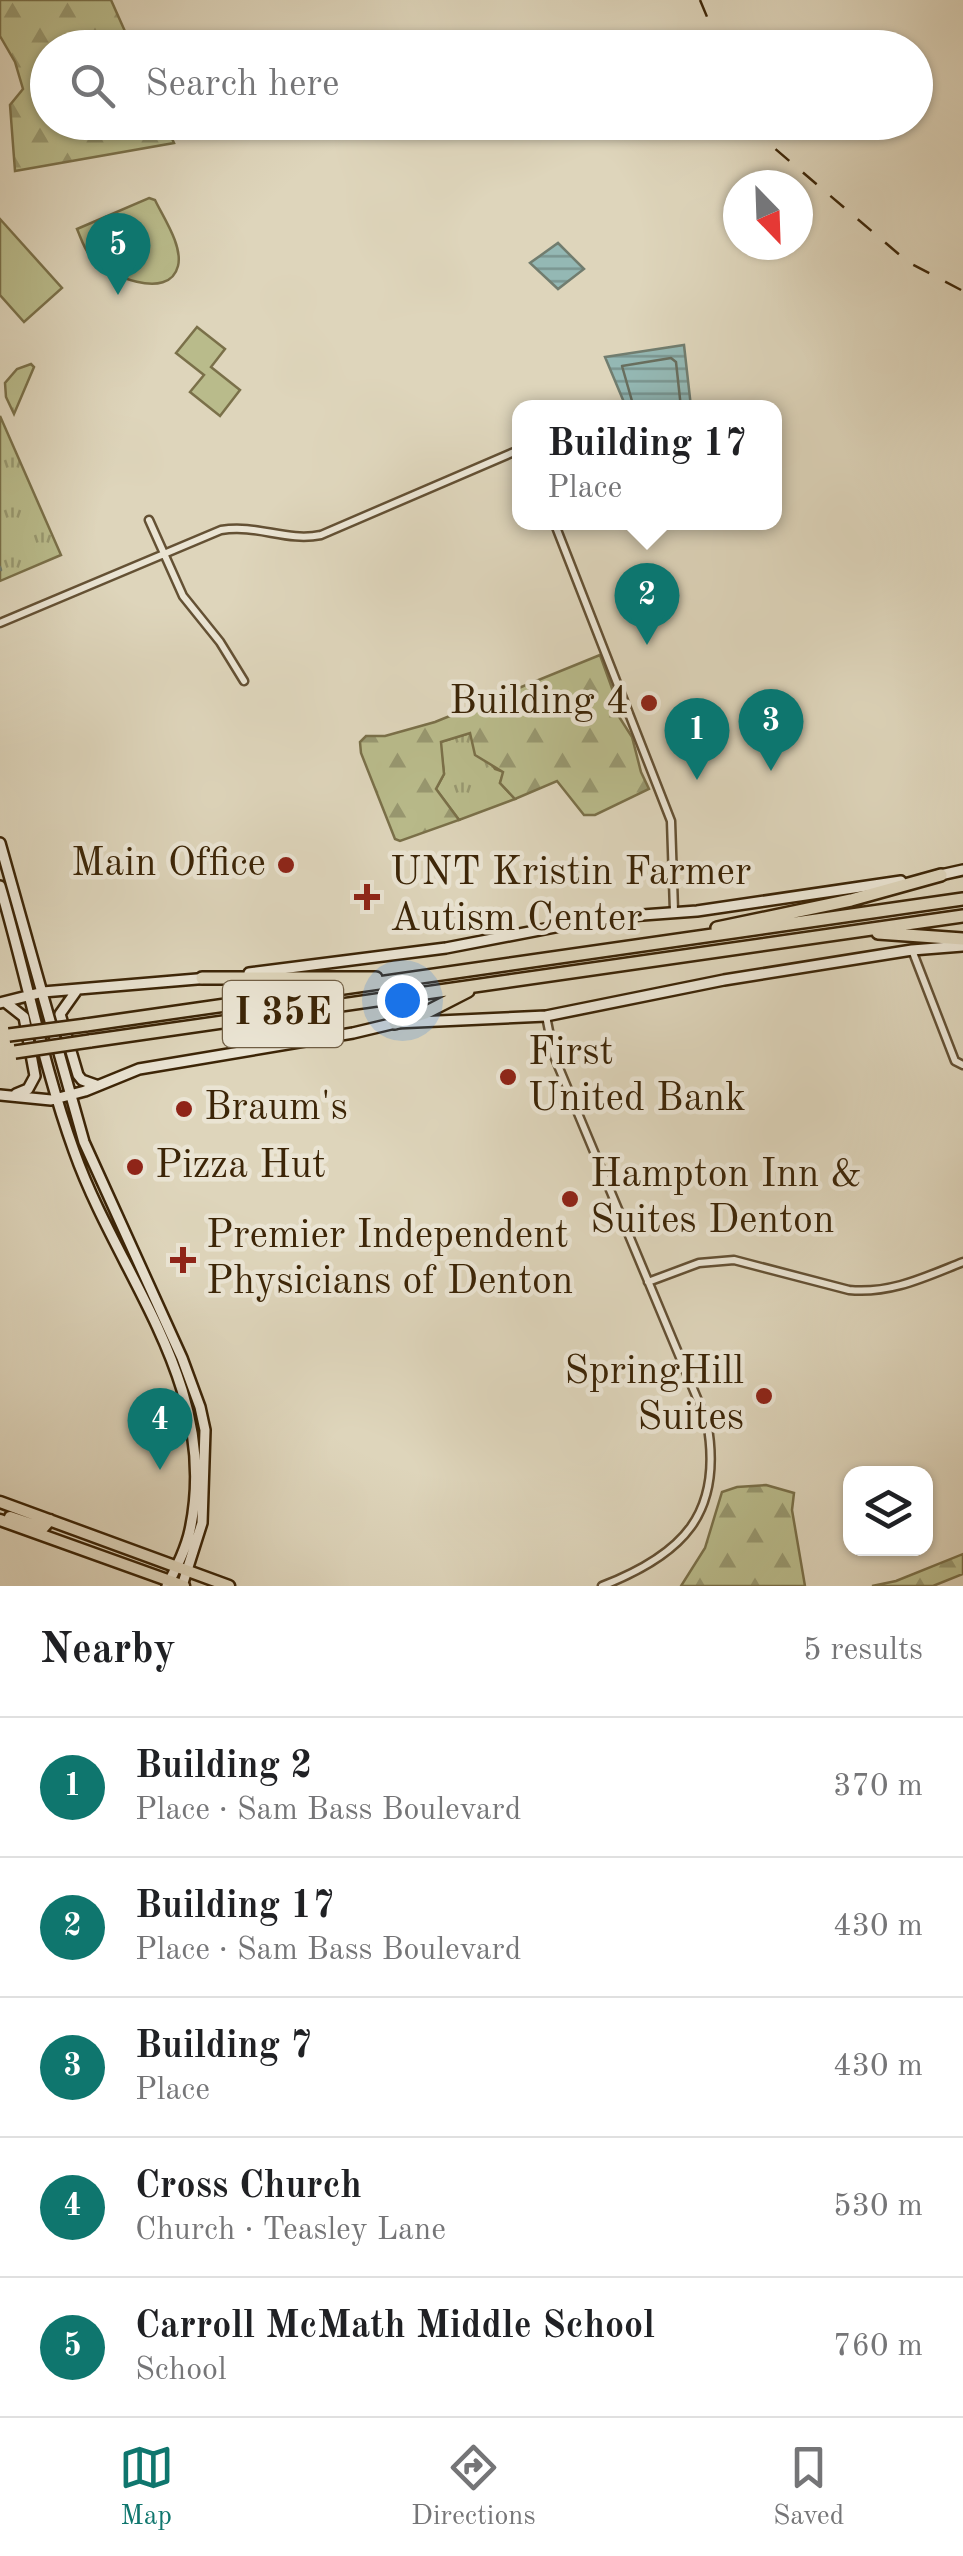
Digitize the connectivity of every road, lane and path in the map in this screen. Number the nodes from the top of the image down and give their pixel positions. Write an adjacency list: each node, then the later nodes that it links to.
1 (512, 453): 4 (street)
2 (149, 520): 4 (street)
3 (557, 530): 12 (street)
4 (162, 554): 5 (street); 6 (street)
5 (0, 623)
6 (244, 682)
7 (0, 842): 22 (main road)
8 (963, 870): 9 (main road)
9 (946, 874): 12 (main road); 15 (highway)
10 (0, 886): 23 (main road)
11 (963, 899): 15 (highway, I 35E)
12 (674, 912): 18 (main road)
13 (963, 916): 14 (highway, I 35E)
14 (862, 931): 16 (highway); 20 (highway, I 35E)
15 (669, 942): 19 (highway, I 35E)
16 (963, 943): 17 (main road)
17 (912, 950): 25 (main road); 29 (street)
18 (202, 978): 19 (highway); 21 (main road)
19 (396, 979): 27 (highway, I 35E, bridge)
20 (476, 986): 26 (highway); 28 (highway, I 35E, bridge)
21 (77, 990): 22 (main road); 30 (main road)
22 (43, 992): 23 (main road); 31 (main road)
23 (31, 996): 24 (main road); 33 (main road)
24 (3, 1002): 32 (main road)
25 (546, 1016): 26 (main road); 36 (street)
26 (394, 1023): 30 (main road)
27 (4, 1036)
28 (0, 1054)
29 (963, 1065)
30 (96, 1084): 31 (main road)
31 (70, 1094): 33 (main road); 34 (main road)
32 (4, 1095): 33 (main road)
33 (58, 1098): 34 (main road)
34 (101, 1196): 40 (main road)
35 (963, 1262): 36 (street)
36 (648, 1282): 41 (street)
37 (0, 1502): 39 (main road)
38 (0, 1520): 39 (main road); 42 (main road)
39 (50, 1520): 40 (main road)
40 (182, 1569): 42 (main road); 43 (main road); 44 (main road)
41 (626, 1576): 45 (street); 46 (street)
42 (168, 1584): 43 (main road)
43 (183, 1586)
44 (229, 1586)
45 (602, 1586)
46 (630, 1586)

